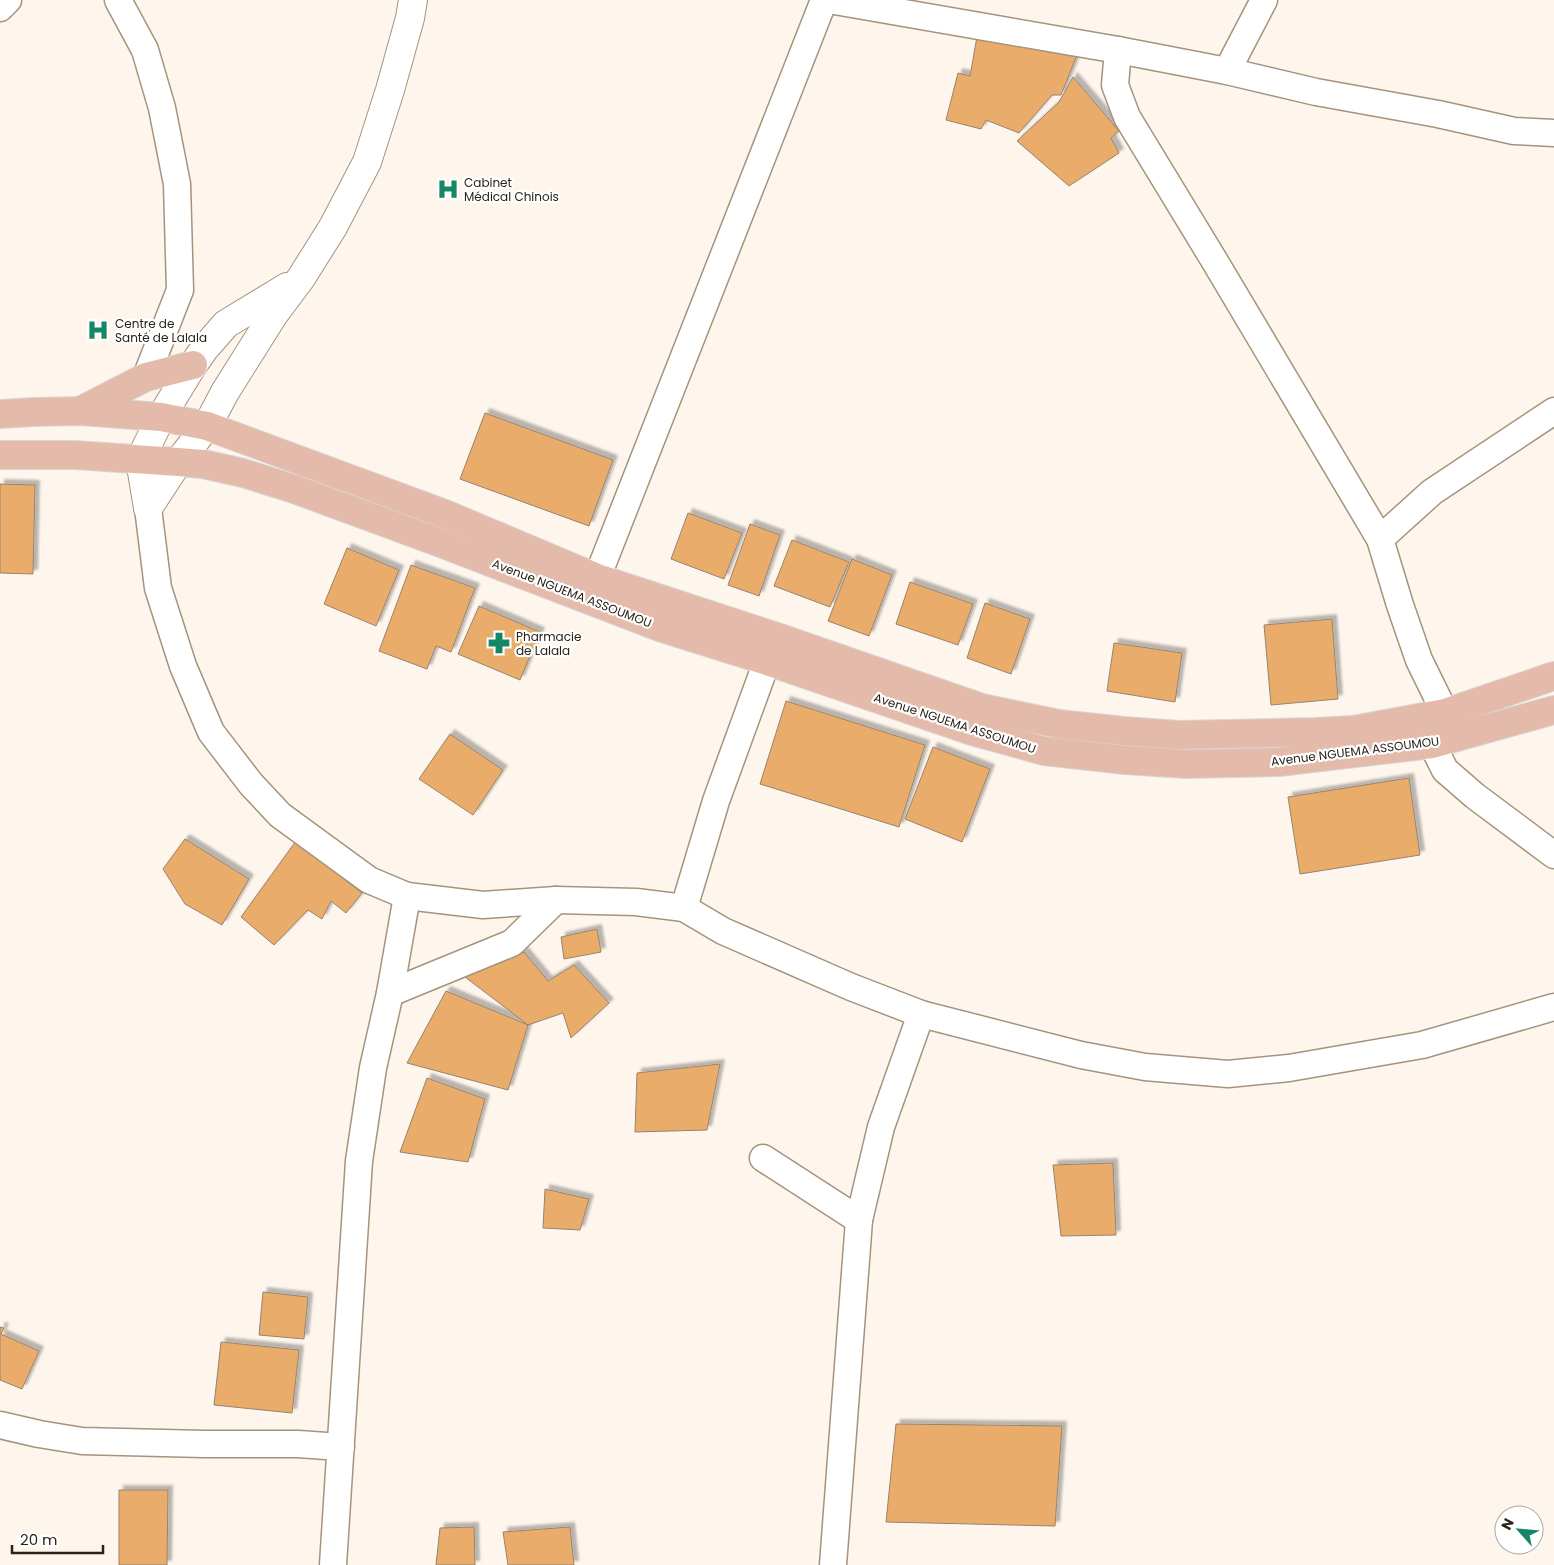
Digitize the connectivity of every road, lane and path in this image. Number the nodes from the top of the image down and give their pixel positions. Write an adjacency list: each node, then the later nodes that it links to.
1 (8, 0): 7 (street)
2 (118, 0): 13 (street)
3 (413, 0): 11 (street)
4 (824, 0): 24 (street)
5 (829, 0): 8 (street)
6 (1264, 0): 9 (street)
7 (0, 8)
8 (1118, 50): 9 (street); 23 (street)
9 (1227, 71): 10 (street)
10 (1554, 133)
11 (301, 278): 12 (street); 18 (street)
12 (193, 365): 13 (main road); 17 (street)
13 (146, 377): 14 (main road)
14 (80, 411): 16 (main road, Avenue NGUEMA ASSOUMOU); 17 (main road, Avenue NGUEMA ASSOUMOU)
15 (1554, 412): 23 (street)
16 (0, 414)
17 (161, 417): 18 (main road, Avenue NGUEMA ASSOUMOU); 20 (street)
18 (207, 426): 21 (street); 24 (main road, Avenue NGUEMA ASSOUMOU)
19 (0, 455): 20 (main road, Avenue NGUEMA ASSOUMOU)
20 (140, 460): 21 (main road, Avenue NGUEMA ASSOUMOU); 22 (street)
21 (178, 462): 22 (street); 25 (main road, Avenue NGUEMA ASSOUMOU)
22 (148, 508): 31 (street)
23 (1380, 538): 28 (street)
24 (597, 578): 28 (main road, Avenue NGUEMA ASSOUMOU)
25 (767, 662): 29 (main road, Avenue NGUEMA ASSOUMOU); 33 (street)
26 (1554, 676): 28 (main road, Avenue NGUEMA ASSOUMOU)
27 (1554, 710): 29 (main road, Avenue NGUEMA ASSOUMOU)
28 (1445, 712)
29 (1432, 744): 30 (street)
30 (1554, 855)
31 (407, 896): 32 (street); 34 (street)
32 (556, 900): 33 (street); 34 (street)
33 (684, 908): 36 (street)
34 (390, 993): 40 (street)
35 (1554, 1008): 36 (street)
36 (921, 1014): 38 (street)
37 (763, 1158): 38 (street)
38 (859, 1220): 42 (street)
39 (0, 1425): 40 (street)
40 (341, 1447): 41 (street)
41 (333, 1565)
42 (833, 1565)

